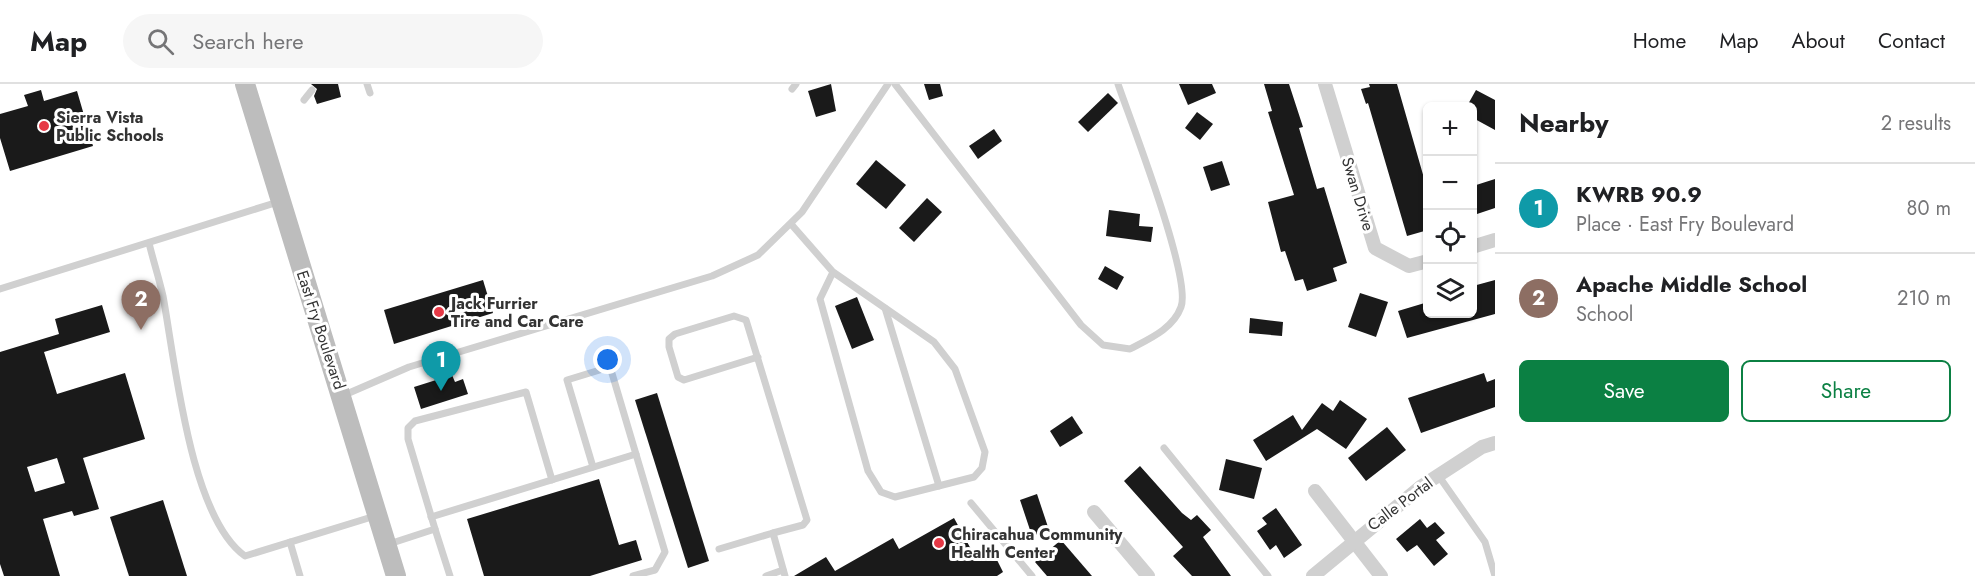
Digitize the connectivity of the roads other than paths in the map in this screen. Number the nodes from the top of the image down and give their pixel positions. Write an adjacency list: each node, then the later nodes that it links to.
1 (245, 84): 10 (main road, East Fry Boulevard)
2 (368, 84): 8 (lane)
3 (888, 84): 11 (lane)
4 (896, 84): 5 (lane)
5 (1118, 84)
6 (1325, 84): 15 (street, Swan Drive)
7 (312, 90): 9 (lane)
8 (370, 93)
9 (304, 100)
10 (280, 201): 13 (lane); 20 (main road, East Fry Boulevard)
11 (791, 224): 16 (lane); 20 (lane)
12 (1495, 240): 14 (street)
13 (149, 243): 17 (lane); 36 (lane)
14 (1477, 246)
15 (1423, 262)
16 (833, 272): 18 (lane); 27 (lane)
17 (0, 289)
18 (885, 308): 27 (lane); 27 (lane)
19 (758, 357): 19 (lane); 34 (lane)
20 (342, 396): 31 (main road, East Fry Boulevard)
21 (1495, 443): 25 (street, Calle Portal)
22 (1164, 448): 47 (lane)
23 (636, 454): 24 (lane); 24 (lane); 43 (lane)
24 (593, 467): 26 (lane)
25 (1438, 476): 35 (street, Calle Portal); 50 (lane)
26 (552, 480): 32 (lane); 32 (lane)
27 (939, 486)
28 (1315, 491): 35 (street)
29 (971, 502): 45 (lane)
30 (1094, 512): 46 (street)
31 (378, 516): 36 (lane); 37 (main road, East Fry Boulevard)
32 (431, 517): 33 (lane)
33 (435, 529): 37 (lane); 42 (lane)
34 (773, 533): 38 (lane); 39 (lane)
35 (1353, 540): 48 (street, Calle Portal); 49 (street)
36 (290, 542): 40 (lane)
37 (387, 545): 41 (main road, East Fry Boulevard)
38 (720, 549)
39 (784, 573): 44 (lane)
40 (300, 576)
41 (396, 576)
42 (450, 576)
43 (633, 576)
44 (766, 576)
45 (1032, 576)
46 (1148, 576)
47 (1268, 576)
48 (1312, 576)
49 (1381, 576)
50 (1495, 576)

